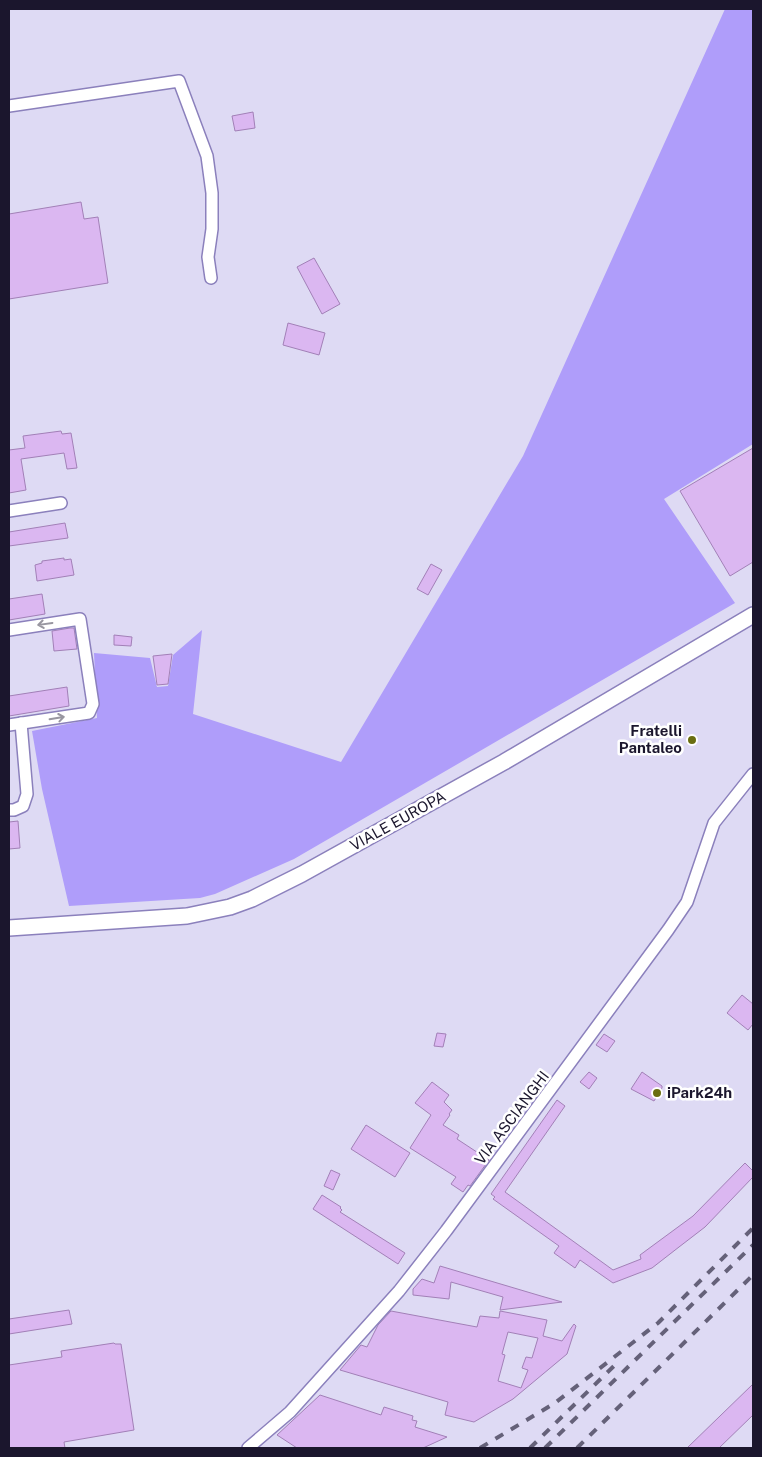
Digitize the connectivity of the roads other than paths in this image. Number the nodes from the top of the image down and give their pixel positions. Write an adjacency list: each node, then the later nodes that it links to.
1 (9, 106): 2 (street)
2 (211, 278)
3 (61, 503): 4 (street)
4 (9, 511)
5 (753, 615): 11 (main road, VIALE EUROPA)
6 (9, 630): 7 (street, one-way to 6)
7 (21, 723): 8 (street); 10 (street)
8 (9, 725)
9 (753, 774): 12 (street, VIA ASCIANGHI)
10 (9, 810)
11 (9, 928)
12 (248, 1448)

